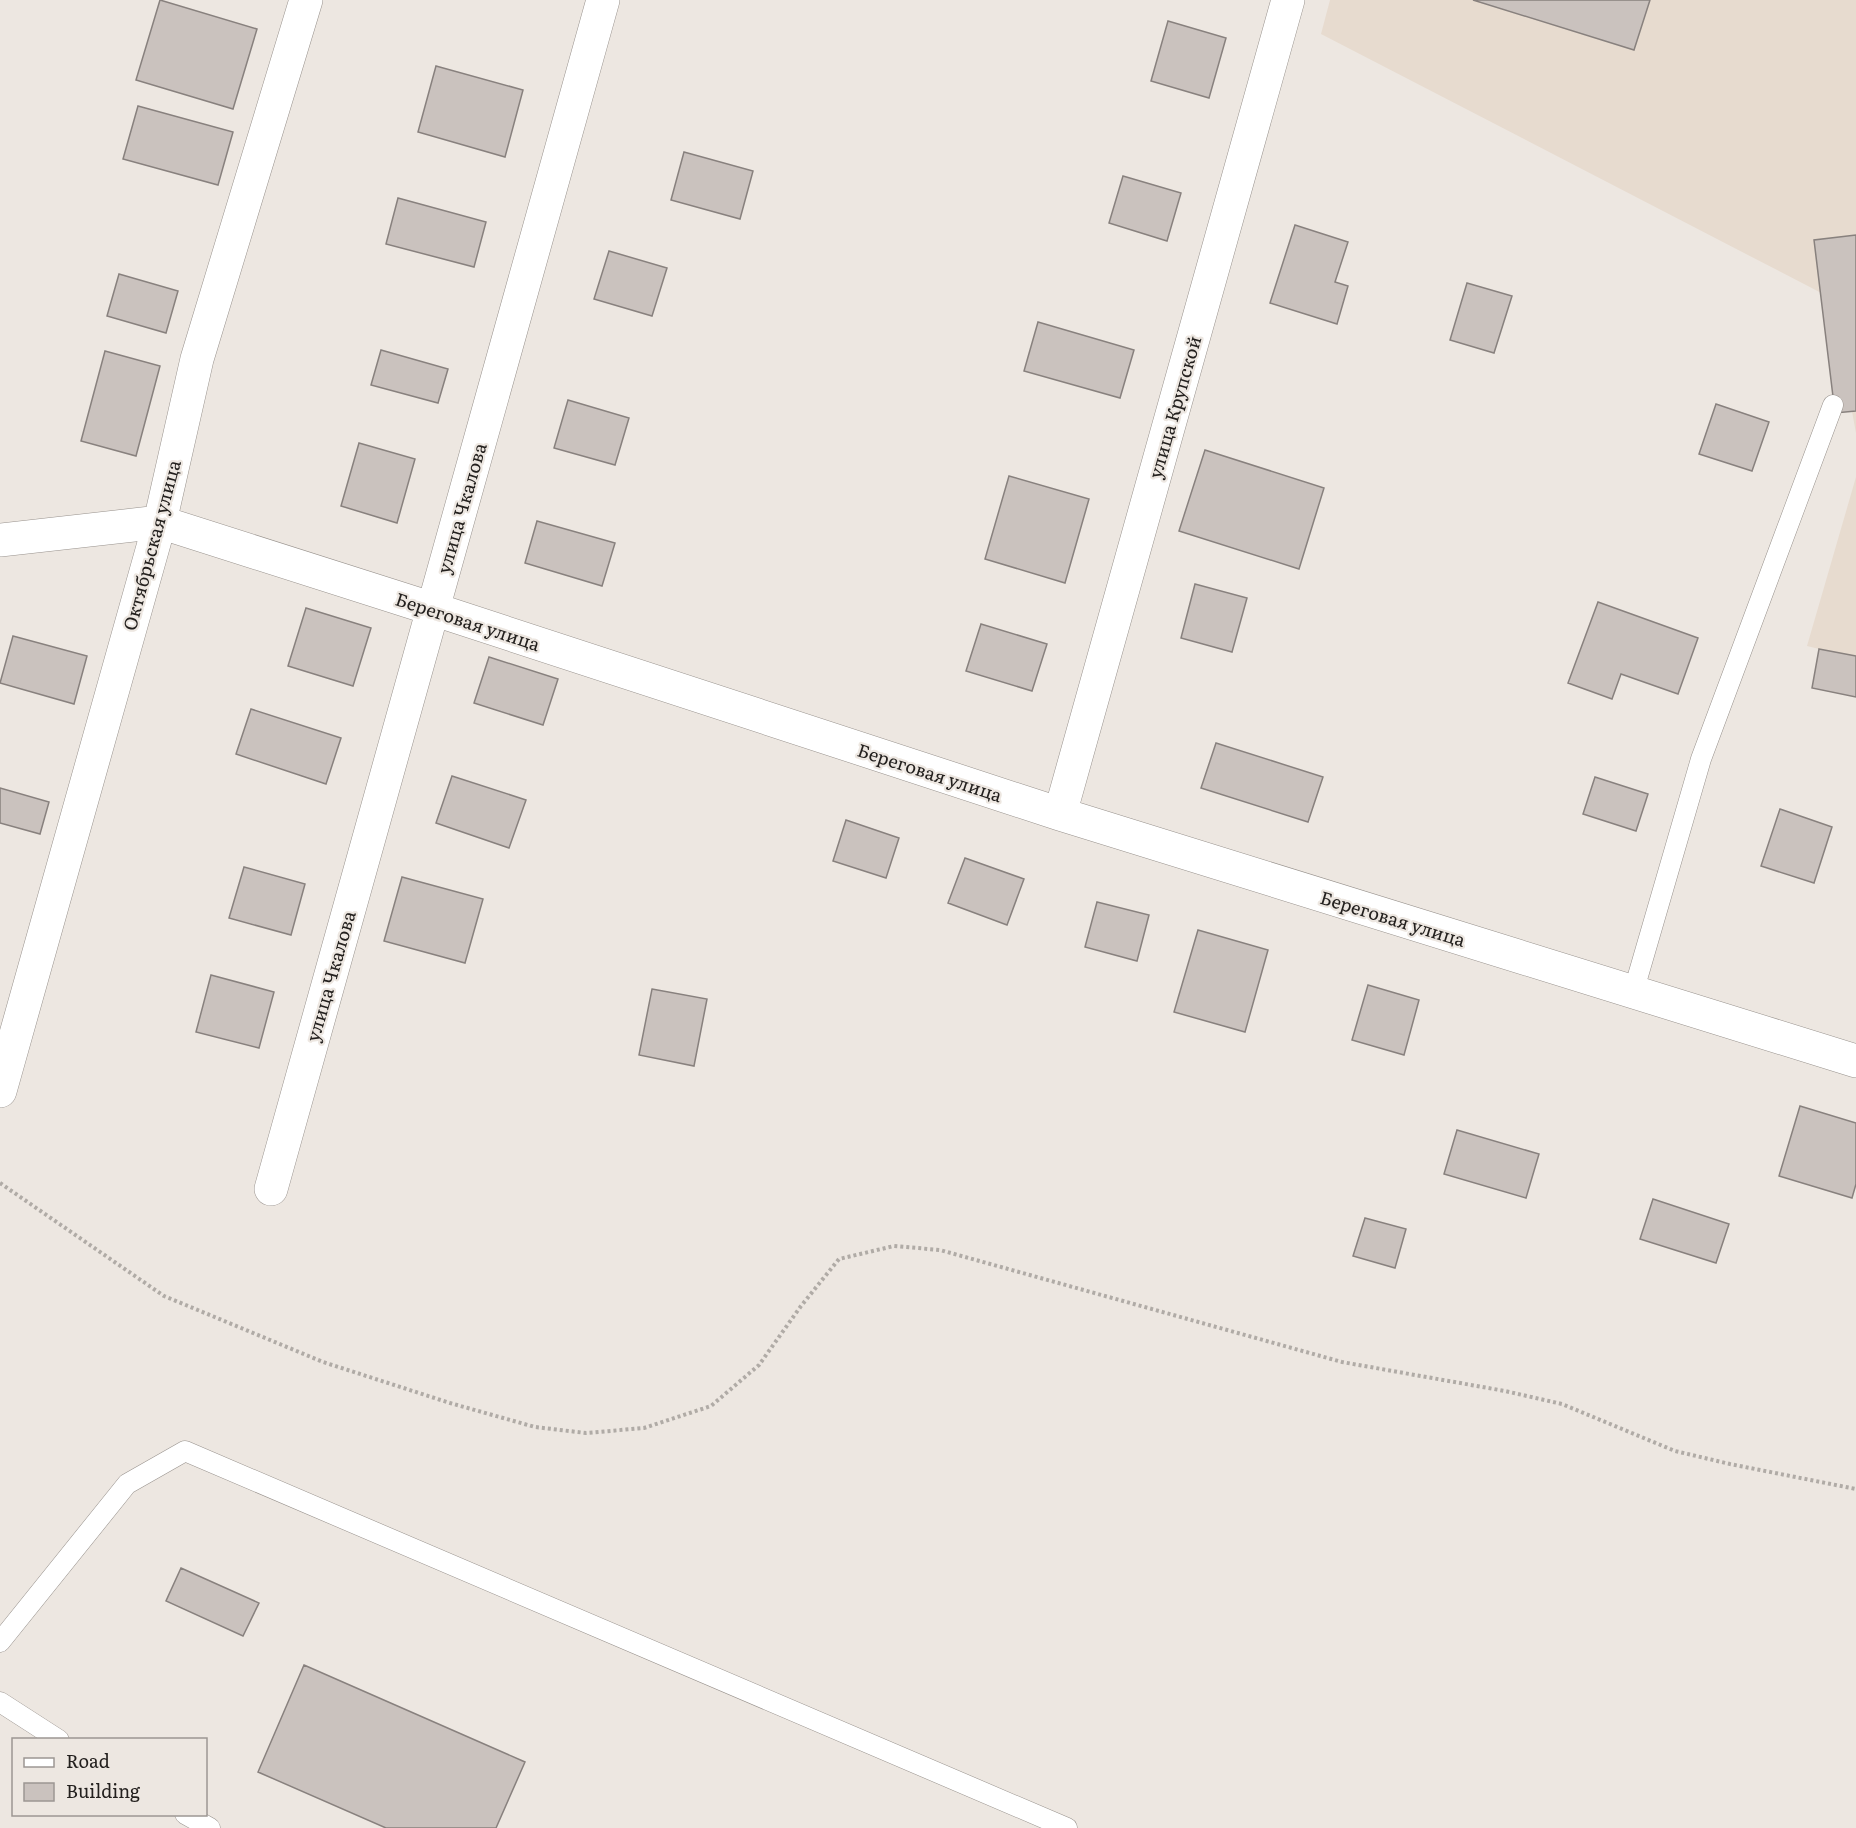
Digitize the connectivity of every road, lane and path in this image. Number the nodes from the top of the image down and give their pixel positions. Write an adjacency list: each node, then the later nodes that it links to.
1 (306, 0): 5 (street, Октябрьская улица)
2 (603, 0): 7 (street, улица Чкалова)
3 (1288, 0): 8 (street, улица Крупской)
4 (1833, 405): 9 (lane)
5 (160, 522): 6 (street, Береговая улица); 7 (street, Береговая улица); 11 (street, Октябрьская улица)
6 (0, 540)
7 (433, 609): 8 (street, Береговая улица); 13 (street, улица Чкалова)
8 (1060, 814): 9 (street, Береговая улица)
9 (1633, 993): 10 (street, Береговая улица)
10 (1856, 1061)
11 (0, 1091)
12 (0, 1183): 14 (path)
13 (271, 1189)
14 (1856, 1489)
15 (0, 1642): 20 (lane)
16 (0, 1702): 17 (lane)
17 (56, 1738)
18 (187, 1816): 19 (lane)
19 (210, 1828)
20 (1067, 1828)

